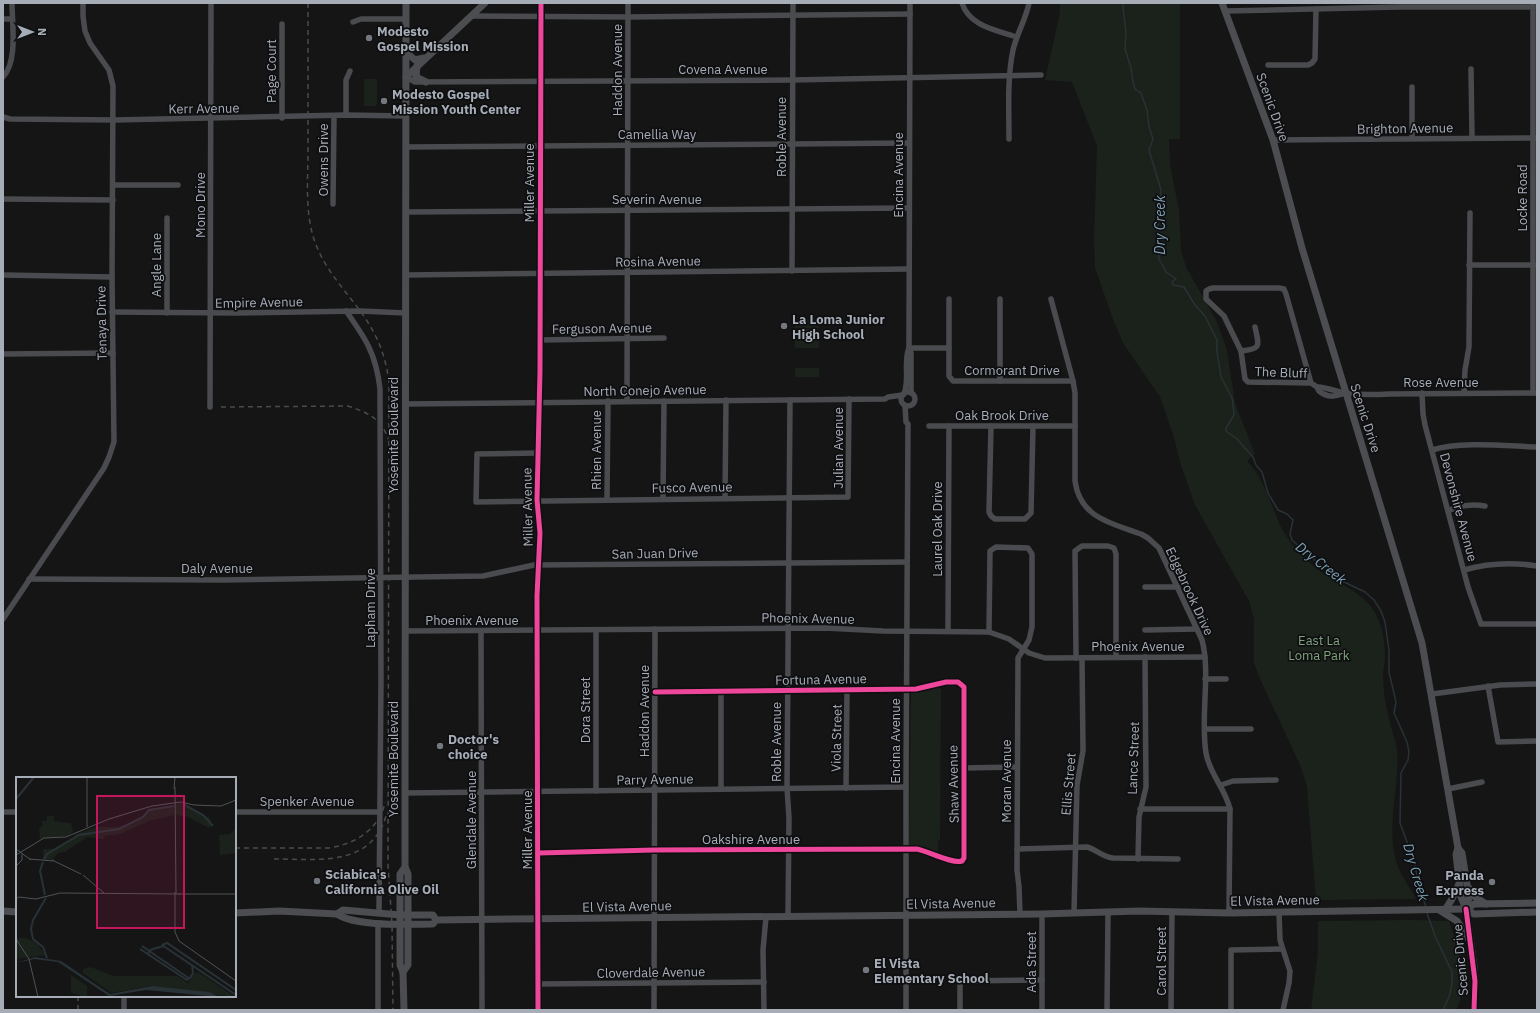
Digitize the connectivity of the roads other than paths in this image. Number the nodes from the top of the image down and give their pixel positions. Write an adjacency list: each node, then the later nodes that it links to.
1 (12, 3): 23 (street)
2 (83, 3): 50 (street, Tenaya Drive)
3 (211, 3): 49 (street, Mono Drive)
4 (406, 3): 24 (main road, Yosemite Boulevard)
5 (485, 3): 19 (main road)
6 (541, 3): 20 (street, Miller Avenue)
7 (628, 3): 21 (street, Haddon Avenue)
8 (793, 3): 18 (street, Roble Avenue)
9 (910, 3): 17 (street, Encina Avenue)
10 (962, 3): 27 (street)
11 (1029, 3): 27 (street)
12 (1222, 3): 16 (main road, Scenic Drive)
13 (1437, 5): 14 (street); 15 (street)
14 (1533, 5): 53 (street, Locke Road)
15 (1316, 9): 16 (street); 30 (street)
16 (1225, 11): 55 (main road, Scenic Drive)
17 (910, 14): 18 (street); 38 (street, Encina Avenue)
18 (793, 15): 21 (street); 39 (street, Roble Avenue)
19 (472, 16): 20 (street); 29 (main road)
20 (541, 16): 21 (street); 40 (street, Miller Avenue)
21 (628, 16): 41 (street, Haddon Avenue)
22 (3, 19): 23 (street)
23 (12, 19): 36 (street)
24 (406, 19): 25 (street); 28 (main road, Yosemite Boulevard)
25 (353, 22)
26 (282, 24): 48 (street, Page Court)
27 (1016, 37): 34 (street)
28 (406, 52): 29 (main road); 37 (main road, Yosemite Boulevard)
29 (426, 58): 31 (main road)
30 (1268, 65)
31 (417, 66): 37 (main road); 42 (main road)
32 (1472, 69): 52 (street)
33 (350, 71): 44 (street)
34 (1010, 75): 35 (street, Covena Avenue); 38 (street, Covena Avenue); 54 (street)
35 (1041, 75)
36 (3, 77)
37 (406, 77): 42 (street, Covena Avenue); 46 (main road, Yosemite Boulevard)
38 (909, 77): 39 (street, Covena Avenue); 56 (street, Encina Avenue)
39 (792, 80): 41 (street, Covena Avenue); 57 (street, Roble Avenue)
40 (541, 81): 41 (street, Covena Avenue); 42 (street, Covena Avenue); 60 (street, Miller Avenue)
41 (628, 81): 58 (street, Haddon Avenue)
42 (426, 82)
43 (1412, 87): 51 (street)
44 (346, 115): 45 (street, Kerr Avenue); 46 (street, Kerr Avenue)
45 (334, 116): 48 (street, Kerr Avenue); 65 (street, Owens Drive)
46 (406, 116): 59 (main road, Yosemite Boulevard)
47 (3, 117): 50 (street, Kerr Avenue)
48 (282, 118): 49 (street, Kerr Avenue)
49 (211, 119): 50 (street, Kerr Avenue); 88 (street, Mono Drive)
50 (114, 120): 62 (street, Tenaya Drive)
51 (1412, 138): 52 (street, Brighton Avenue); 55 (street, Brighton Avenue)
52 (1472, 138): 53 (street, Brighton Avenue)
53 (1535, 138): 74 (street, Locke Road)
54 (1009, 139)
55 (1273, 140): 105 (main road, Scenic Drive)
56 (909, 143): 57 (street, Camellia Way); 66 (street, Encina Avenue)
57 (792, 144): 58 (street, Camellia Way); 67 (street, Roble Avenue)
58 (628, 145): 60 (street, Camellia Way); 68 (street, Haddon Avenue)
59 (406, 147): 60 (street, Camellia Way); 70 (main road, Yosemite Boulevard)
60 (540, 147): 69 (street, Miller Avenue)
61 (178, 185): 62 (street)
62 (113, 186): 64 (street, Tenaya Drive)
63 (3, 199): 64 (street)
64 (113, 200): 81 (street, Tenaya Drive)
65 (333, 204)
66 (909, 208): 67 (street, Severin Avenue); 75 (street, Encina Avenue)
67 (792, 209): 68 (street, Severin Avenue); 76 (street, Roble Avenue)
68 (627, 210): 69 (street, Severin Avenue); 77 (street, Haddon Avenue)
69 (540, 211): 70 (street, Severin Avenue); 78 (street, Miller Avenue)
70 (406, 212): 79 (main road, Yosemite Boulevard)
71 (1470, 213): 73 (street)
72 (167, 218): 87 (street, Angle Lane)
73 (1469, 265): 74 (street); 106 (street)
74 (1535, 265): 107 (street, Locke Road)
75 (909, 269): 76 (street, Rosina Avenue); 94 (street, Encina Avenue)
76 (792, 271): 77 (street, Rosina Avenue)
77 (627, 272): 78 (street, Rosina Avenue); 92 (street, Haddon Avenue)
78 (540, 273): 79 (street, Rosina Avenue); 93 (street, Miller Avenue)
79 (406, 274): 89 (main road, Yosemite Boulevard)
80 (3, 275): 81 (street)
81 (112, 277): 86 (street, Tenaya Drive)
82 (1051, 298): 100 (street, Edgebrook Drive)
83 (949, 299): 95 (street)
84 (1000, 299): 99 (street)
85 (346, 311): 88 (street, Empire Avenue); 89 (street, Empire Avenue); 146 (street, Lapham Drive)
86 (112, 312): 87 (street, Empire Avenue); 97 (street, Tenaya Drive)
87 (167, 313): 88 (street, Empire Avenue)
88 (211, 313): 122 (street, Mono Drive)
89 (406, 313): 119 (main road, Yosemite Boulevard)
90 (1255, 327): 96 (street)
91 (664, 338): 92 (street, Ferguson Avenue)
92 (627, 339): 93 (street, Ferguson Avenue); 115 (street, Haddon Avenue)
93 (540, 340): 117 (street, Miller Avenue)
94 (909, 348): 95 (street); 104 (street, Encina Avenue); 108 (street, Encina Avenue)
95 (949, 348): 99 (street, Cormorant Drive)
96 (1241, 351): 101 (street, The Bluff); 101 (street, The Bluff)
97 (113, 353): 98 (street); 147 (street, Tenaya Drive)
98 (3, 354)
99 (1000, 381): 100 (street, Cormorant Drive)
100 (1073, 381): 128 (street, Edgebrook Drive)
101 (1311, 383): 102 (street, The Bluff)
102 (1317, 387): 103 (street, The Bluff); 110 (street, The Bluff)
103 (1328, 390): 105 (street, The Bluff); 110 (street)
104 (911, 393): 108 (street); 121 (street)
105 (1345, 393): 109 (street, Rose Avenue); 110 (street); 177 (main road, Scenic Drive)
106 (1464, 393): 107 (street, Rose Avenue); 109 (street, Rose Avenue)
107 (1535, 393)
108 (903, 394): 112 (street, North Conejo Avenue); 120 (street)
109 (1422, 394): 130 (street, Devonshire Avenue)
110 (1326, 396)
111 (849, 399): 112 (street, North Conejo Avenue); 114 (street, North Conejo Avenue); 133 (street, Julian Avenue)
112 (885, 399): 120 (street, North Conejo Avenue)
113 (726, 400): 114 (street, North Conejo Avenue); 116 (street, North Conejo Avenue); 134 (street)
114 (790, 400): 132 (street, Roble Avenue)
115 (627, 401): 116 (street, North Conejo Avenue); 118 (street, North Conejo Avenue)
116 (664, 401): 135 (street)
117 (540, 402): 118 (street, North Conejo Avenue); 119 (street, North Conejo Avenue); 131 (street, Miller Avenue)
118 (608, 402): 137 (street, Rhien Avenue)
119 (405, 404): 145 (main road, Yosemite Boulevard)
120 (904, 404): 121 (street); 123 (street, Encina Avenue)
121 (912, 404): 123 (street, Encina Avenue)
122 (210, 407)
123 (908, 424): 140 (street, Encina Avenue)
124 (928, 426): 125 (street, Oak Brook Drive)
125 (949, 426): 126 (street, Oak Brook Drive); 161 (street, Laurel Oak Drive)
126 (991, 426): 127 (street, Oak Brook Drive); 127 (street)
127 (1033, 426): 128 (street, Oak Brook Drive)
128 (1075, 426): 149 (street, Edgebrook Drive)
129 (1537, 446): 130 (street)
130 (1432, 450): 139 (street, Devonshire Avenue)
131 (538, 453): 136 (street, Miller Avenue); 136 (street, Fusco Avenue)
132 (790, 497): 133 (street, Fusco Avenue); 134 (street, Fusco Avenue); 141 (street, Roble Avenue)
133 (848, 497)
134 (725, 498): 135 (street, Fusco Avenue)
135 (663, 499): 137 (street, Fusco Avenue)
136 (537, 500): 137 (street, Fusco Avenue); 142 (street, Miller Avenue)
137 (607, 500)
138 (1485, 506): 139 (street)
139 (1448, 511): 144 (street, Devonshire Avenue)
140 (907, 562): 141 (street, San Juan Drive); 160 (street, Encina Avenue)
141 (789, 563): 142 (street, San Juan Drive); 152 (street, Roble Avenue)
142 (539, 565): 145 (street, San Juan Drive); 155 (street, Miller Avenue)
143 (1537, 566): 144 (street)
144 (1464, 570): 151 (street, Devonshire Avenue)
145 (405, 577): 146 (street, Daly Avenue); 158 (main road, Yosemite Boulevard)
146 (381, 578): 147 (street, Daly Avenue); 202 (street, Lapham Drive)
147 (29, 579): 150 (street, Tenaya Drive)
148 (1145, 587): 149 (street)
149 (1178, 587): 154 (street, Edgebrook Drive)
150 (3, 619)
151 (1537, 624)
152 (788, 628): 153 (street, Phoenix Avenue); 160 (street, Phoenix Avenue); 173 (street, Roble Avenue)
153 (655, 629): 156 (street, Phoenix Avenue); 176 (street, Haddon Avenue)
154 (1198, 629): 157 (street); 165 (street, Edgebrook Drive)
155 (538, 630): 156 (street, Phoenix Avenue); 159 (street, Phoenix Avenue); 195 (street, Miller Avenue)
156 (596, 630): 193 (street, Dora Street)
157 (1145, 630)
158 (405, 631): 159 (street, Phoenix Avenue); 196 (main road, Yosemite Boulevard)
159 (481, 631): 194 (street, Glendale Avenue)
160 (906, 631): 161 (street, Phoenix Avenue); 172 (street, Encina Avenue)
161 (948, 632): 162 (street, Phoenix Avenue)
162 (989, 632): 163 (street, Phoenix Avenue); 163 (street, Moran Avenue)
163 (1023, 650): 166 (street, Phoenix Avenue); 182 (street, Moran Avenue)
164 (1145, 657): 165 (street, Phoenix Avenue); 167 (street, Phoenix Avenue); 197 (street, Lance Street)
165 (1205, 657): 168 (street, Edgebrook Drive)
166 (1079, 658): 167 (street, Phoenix Avenue); 167 (street, Ellis Street); 203 (street, Ellis Street)
167 (1116, 658)
168 (1205, 679): 169 (street); 179 (street, Edgebrook Drive)
169 (1226, 679)
170 (1537, 684): 171 (street)
171 (1488, 686): 177 (street); 181 (street)
172 (906, 689): 174 (street, Fortuna Avenue); 178 (street, Fortuna Avenue); 187 (street, Encina Avenue)
173 (788, 690): 174 (street, Fortuna Avenue); 175 (street, Fortuna Avenue); 188 (street, Roble Avenue)
174 (847, 690): 189 (street, Viola Street)
175 (721, 691): 176 (street, Fortuna Avenue); 190 (street)
176 (655, 692): 192 (street, Haddon Avenue)
177 (1432, 694): 191 (main road, Scenic Drive)
178 (964, 707): 183 (street, Shaw Avenue)
179 (1205, 729): 180 (street); 186 (street, Edgebrook Drive)
180 (1251, 729)
181 (1537, 741)
182 (1017, 767): 183 (street); 205 (street, Moran Avenue)
183 (963, 768): 211 (street, Shaw Avenue)
184 (1276, 780): 186 (street)
185 (1482, 782): 191 (street)
186 (1222, 785): 198 (street, Edgebrook Drive)
187 (906, 787): 189 (street, Parry Avenue); 207 (street, Encina Avenue)
188 (787, 788): 189 (street, Parry Avenue); 190 (street, Parry Avenue); 204 (street, Roble Avenue)
189 (846, 788)
190 (721, 789): 192 (street, Parry Avenue)
191 (1448, 789): 212 (main road, Scenic Drive)
192 (654, 790): 193 (street, Parry Avenue); 206 (street, Haddon Avenue)
193 (596, 791): 195 (street, Parry Avenue)
194 (482, 792): 195 (street, Parry Avenue); 196 (street, Parry Avenue); 237 (street, Glendale Avenue)
195 (538, 792): 208 (street, Miller Avenue)
196 (404, 793): 230 (main road, Yosemite Boulevard)
197 (1140, 809): 198 (street); 209 (street, Lance Street)
198 (1230, 809): 226 (street, Edgebrook Drive)
199 (3, 812): 200 (street)
200 (16, 812)
201 (236, 812): 202 (street, Spenker Avenue)
202 (380, 812): 224 (street, Lapham Drive)
203 (1076, 848): 205 (street); 209 (street); 225 (street, Ellis Street)
204 (789, 849): 206 (street, Oakshire Avenue); 207 (street, Oakshire Avenue); 233 (street, Roble Avenue)
205 (1017, 849): 228 (street, Moran Avenue)
206 (654, 850): 208 (street, Oakshire Avenue); 234 (street, Haddon Avenue)
207 (906, 850): 211 (street, Oakshire Avenue); 231 (street, Encina Avenue)
208 (538, 853): 235 (street, Miller Avenue)
209 (1138, 858): 210 (street)
210 (1178, 859)
211 (963, 860)
212 (1463, 882): 214 (main road); 215 (main road, Scenic Drive); 216 (main road)
213 (1537, 903): 214 (main road)
214 (1486, 904): 215 (main road)
215 (1466, 909): 216 (main road, El Vista Avenue); 222 (main road); 240 (main road, Scenic Drive)
216 (1442, 910): 221 (main road, El Vista Avenue); 240 (main road)
217 (3, 911): 218 (main road)
218 (16, 912)
219 (1108, 912): 220 (main road, El Vista Avenue); 225 (main road, El Vista Avenue); 257 (street)
220 (1172, 912): 226 (main road, El Vista Avenue); 258 (street, Carol Street)
221 (1279, 912): 226 (main road, El Vista Avenue); 241 (street)
222 (1537, 912)
223 (236, 913): 227 (main road)
224 (378, 913): 227 (main road); 230 (main road)
225 (1074, 913): 229 (main road, El Vista Avenue)
226 (1229, 913)
227 (337, 914): 238 (main road)
228 (1020, 914): 229 (main road, El Vista Avenue); 231 (main road, El Vista Avenue)
229 (1042, 914): 242 (street, Ada Street)
230 (404, 915): 236 (main road, El Vista Avenue); 239 (main road, Yosemite Boulevard)
231 (906, 915): 233 (main road, El Vista Avenue); 254 (street, Encina Avenue)
232 (766, 916): 233 (main road, El Vista Avenue); 234 (main road, El Vista Avenue); 243 (street)
233 (788, 916)
234 (655, 918): 235 (main road, El Vista Avenue); 244 (street, Haddon Avenue)
235 (538, 919): 237 (main road, El Vista Avenue); 245 (street, Miller Avenue)
236 (436, 920): 237 (main road, El Vista Avenue); 239 (main road, El Vista Avenue)
237 (482, 920): 250 (street, Glendale Avenue)
238 (378, 923): 239 (main road); 248 (street)
239 (404, 924): 249 (main road, Yosemite Boulevard)
240 (1470, 942): 261 (main road, Scenic Drive)
241 (1282, 949): 259 (street); 260 (street)
242 (1042, 980): 255 (street); 256 (street, Ada Street)
243 (764, 982): 244 (street, Cloverdale Avenue); 253 (street)
244 (654, 983): 245 (street, Cloverdale Avenue); 252 (street, Haddon Avenue)
245 (538, 984): 251 (street, Miller Avenue)
246 (124, 997): 247 (street)
247 (124, 1010)
248 (378, 1010)
249 (404, 1010)
250 (482, 1010)
251 (538, 1010)
252 (654, 1010)
253 (764, 1010)
254 (906, 1010)
255 (960, 1010)
256 (1042, 1010)
257 (1107, 1010)
258 (1171, 1010)
259 (1231, 1010)
260 (1283, 1010)
261 (1474, 1010)

